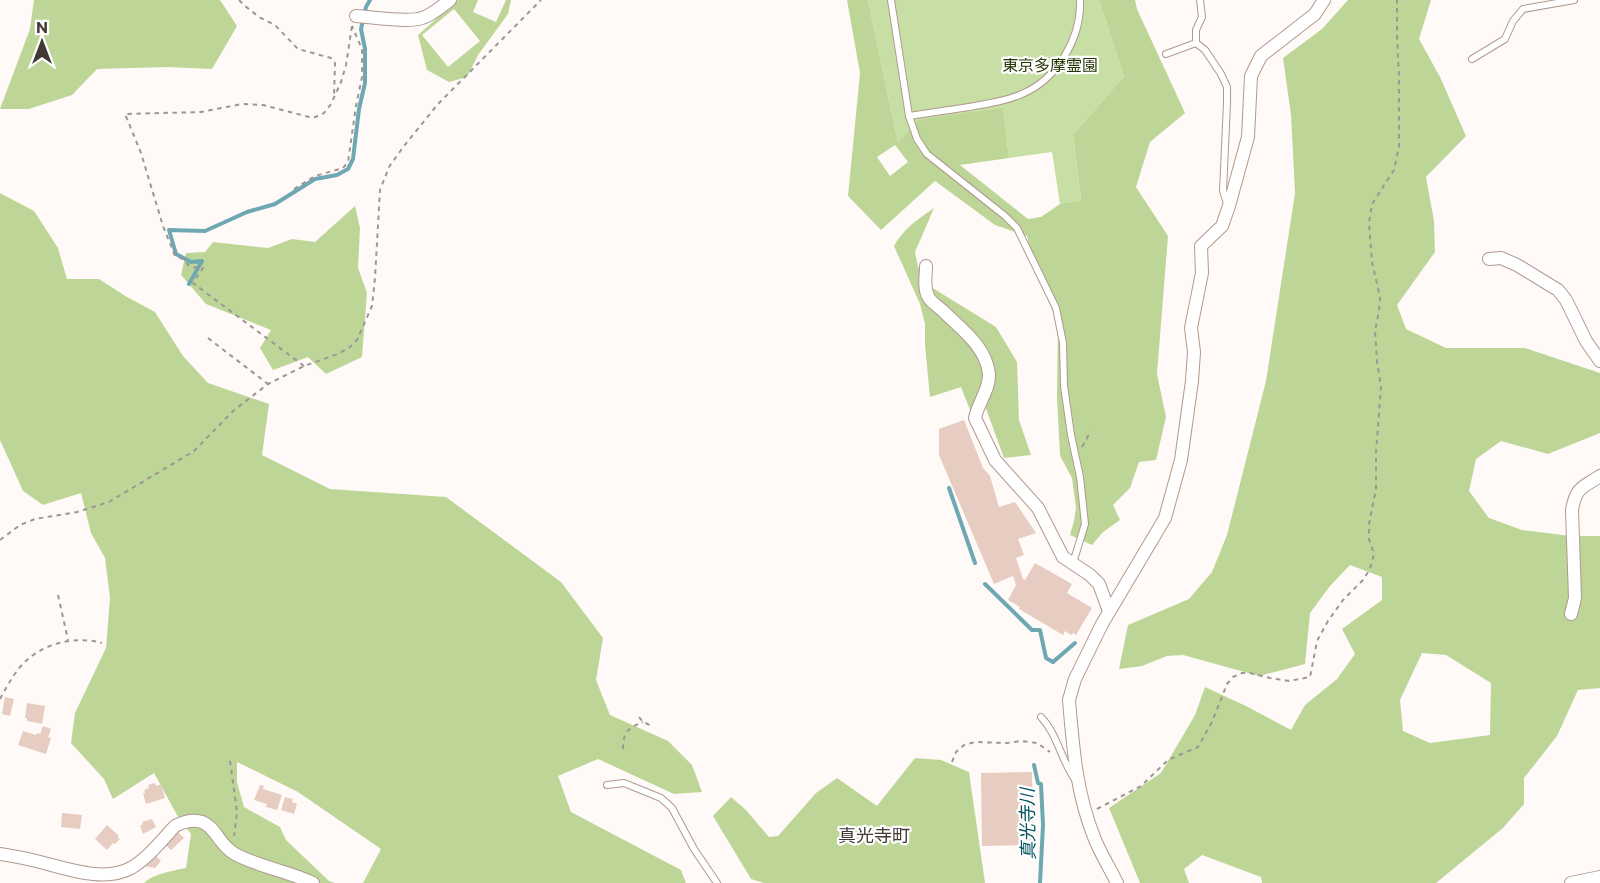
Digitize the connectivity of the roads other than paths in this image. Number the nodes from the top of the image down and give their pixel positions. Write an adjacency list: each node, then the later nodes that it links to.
1 (450, 0): 7 (street)
2 (891, 0): 11 (lane)
3 (1080, 0): 11 (lane)
4 (1200, 0): 8 (lane)
5 (1324, 0): 12 (street)
6 (1574, 0): 10 (lane)
7 (356, 16)
8 (1196, 43): 9 (lane); 12 (lane)
9 (1166, 54)
10 (1472, 59)
11 (909, 116): 17 (lane)
12 (1229, 206): 18 (street)
13 (1489, 259): 15 (street)
14 (927, 266): 17 (street)
15 (1600, 361)
16 (1600, 476): 19 (street)
17 (1072, 563): 18 (street)
18 (1109, 611): 22 (street)
19 (1571, 614)
20 (1041, 717): 22 (lane)
21 (607, 785): 26 (lane)
22 (1079, 786): 27 (street)
23 (0, 854): 25 (street)
24 (1600, 877): 28 (street)
25 (313, 883)
26 (717, 883)
27 (1117, 883)
28 (1571, 883)

